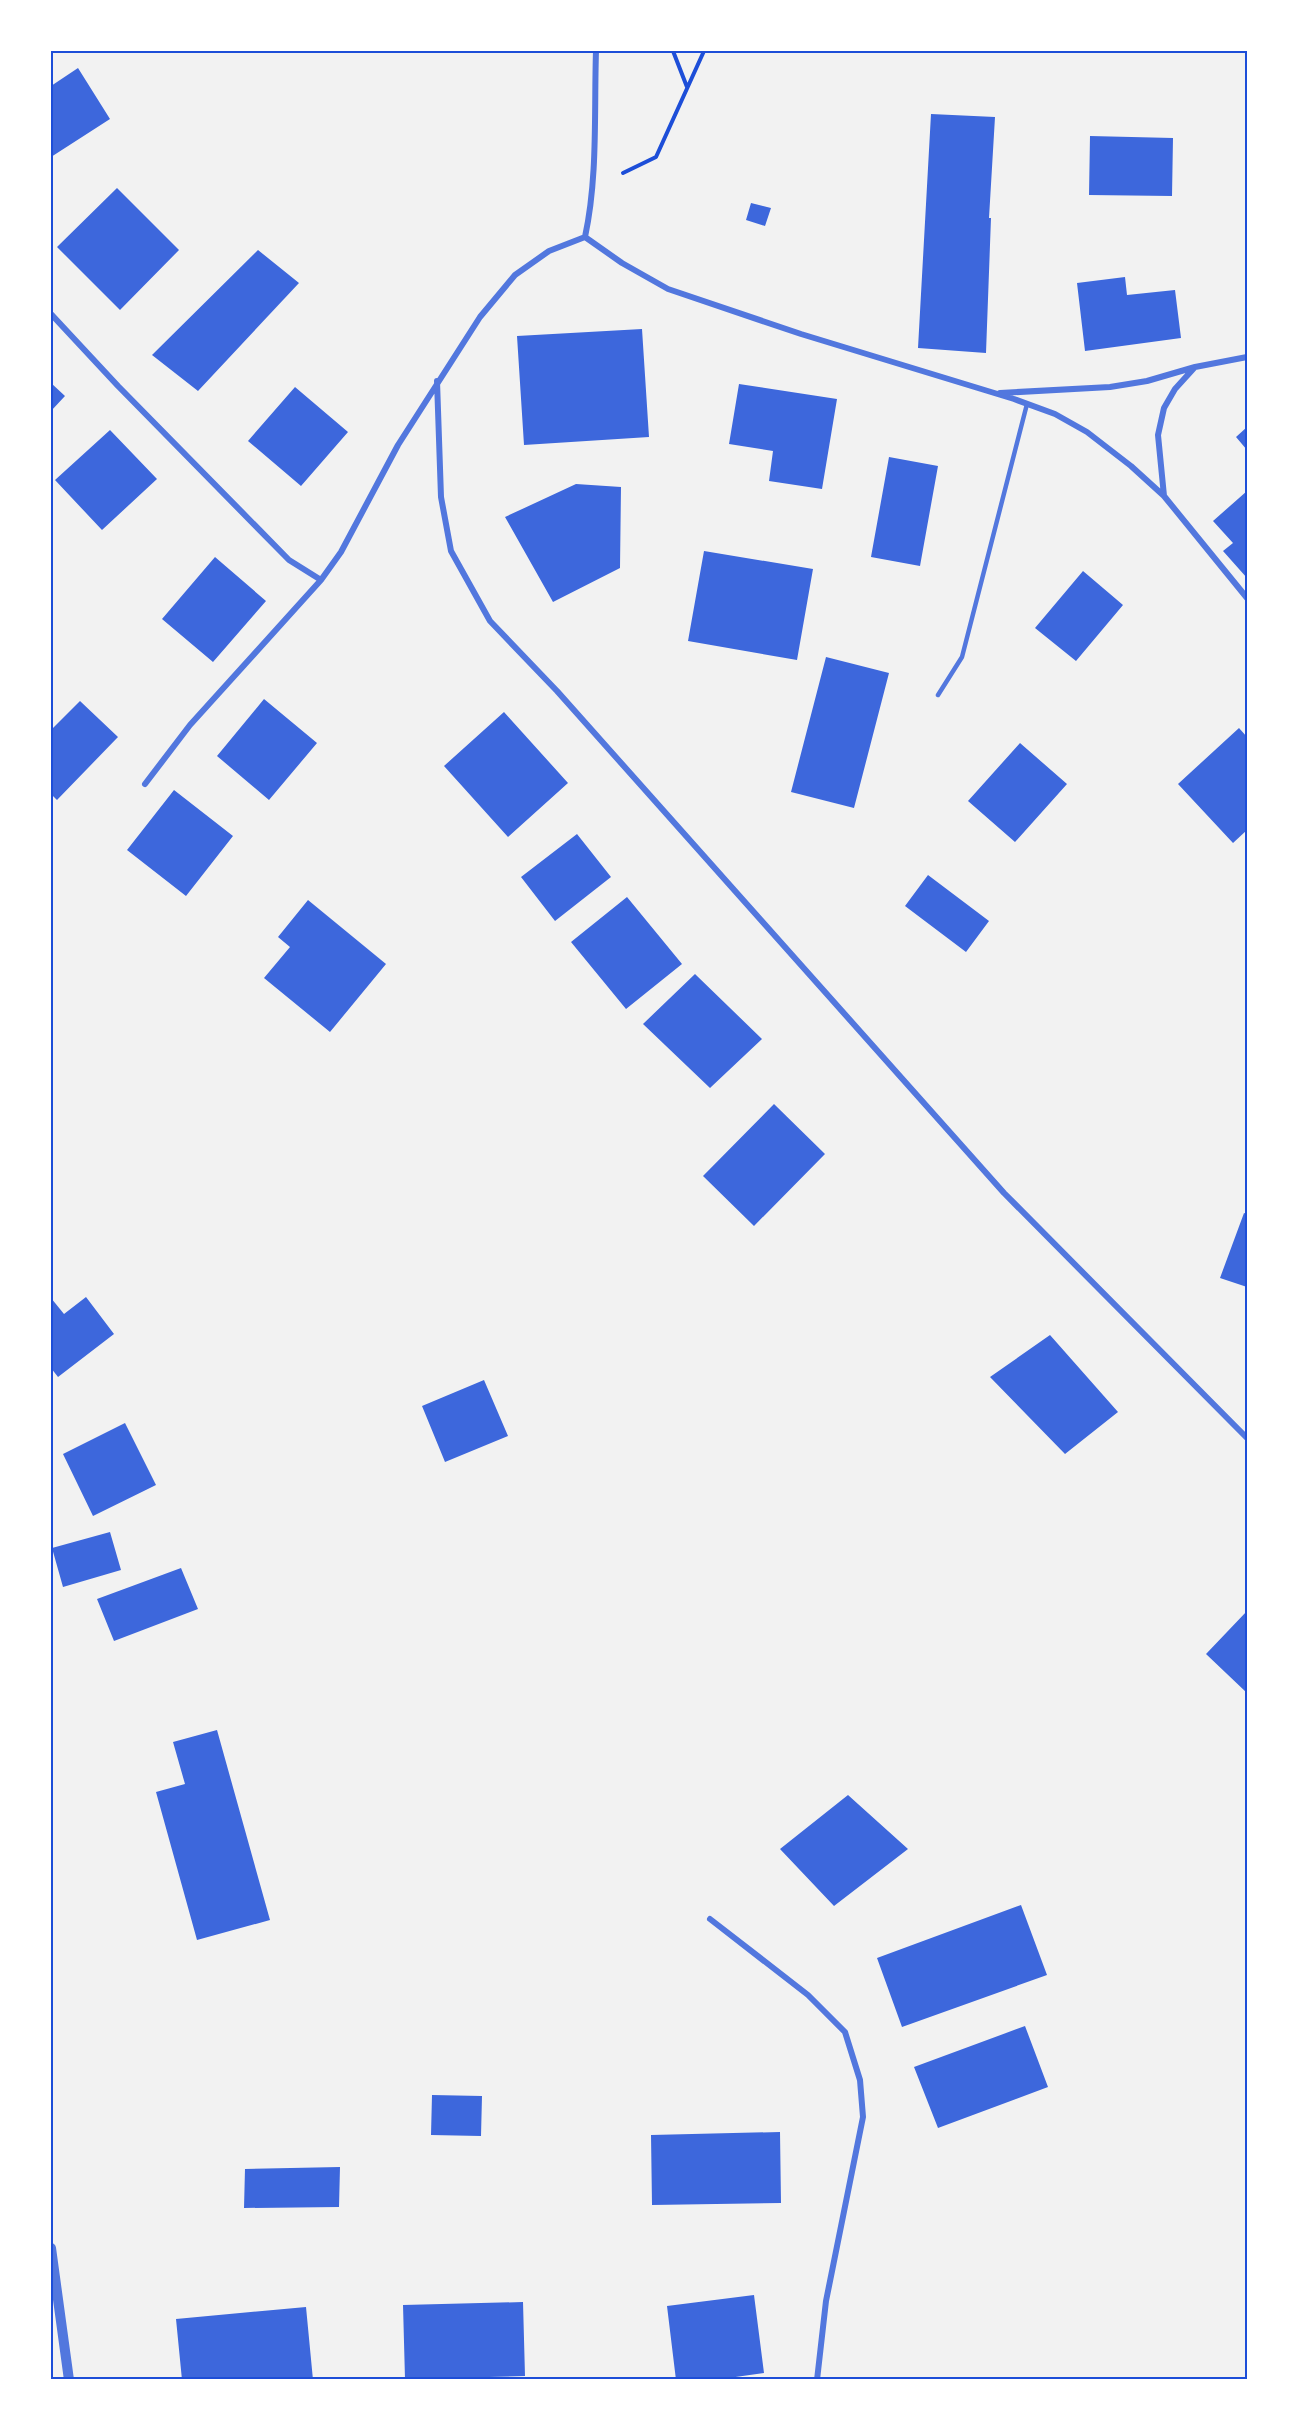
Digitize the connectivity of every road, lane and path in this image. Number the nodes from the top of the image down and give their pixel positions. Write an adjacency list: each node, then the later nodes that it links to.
1 (596, 51): 6 (street)
2 (673, 51): 4 (path)
3 (704, 51): 4 (path)
4 (687, 88): 5 (path)
5 (623, 173)
6 (585, 237): 10 (street); 11 (street)
7 (51, 314): 14 (street)
8 (1247, 357): 9 (street)
9 (1195, 368): 11 (street); 13 (street)
10 (437, 381): 14 (street); 18 (street)
11 (994, 393): 12 (street)
12 (1027, 404): 13 (street); 16 (lane)
13 (1164, 496): 15 (street)
14 (321, 580): 17 (street)
15 (1247, 598)
16 (938, 695)
17 (145, 784)
18 (1247, 1438)
19 (710, 1919): 22 (street)
20 (51, 2248): 21 (street)
21 (69, 2380)
22 (817, 2380)

